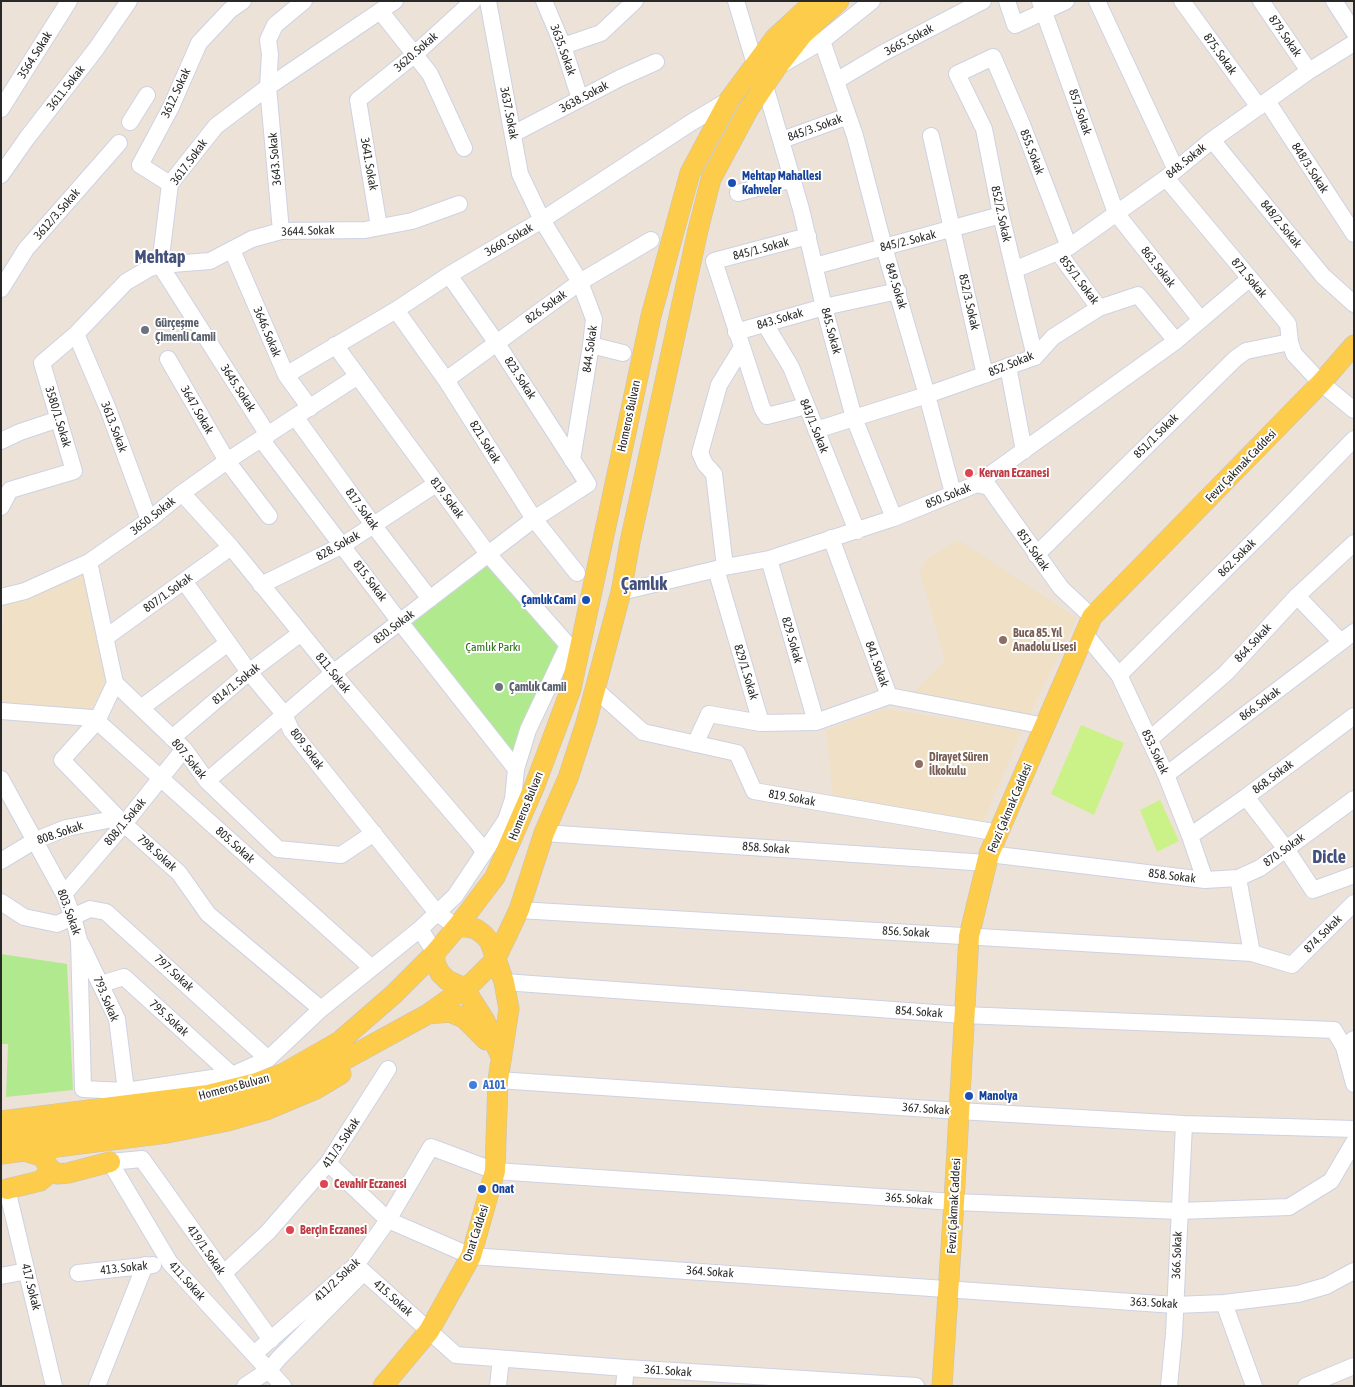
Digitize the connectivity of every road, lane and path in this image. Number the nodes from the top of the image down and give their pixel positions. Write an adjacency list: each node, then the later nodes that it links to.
1 (69, 1): 41 (street, 3564. Sokak)
2 (129, 1): 51 (street, 3611. Sokak)
3 (243, 1): 53 (street, 3612. Sokak)
4 (304, 1): 35 (street, 3643. Sokak)
5 (395, 1): 22 (street, 3617. Sokak)
6 (473, 1): 27 (street, 3620. Sokak)
7 (488, 1): 44 (street, 3637. Sokak)
8 (635, 1): 26 (street)
9 (736, 1): 29 (street, 845. Sokak)
10 (839, 1): 30 (main road)
11 (872, 1): 24 (street)
12 (983, 1): 33 (street, 3665. Sokak)
13 (1007, 1): 21 (street)
14 (1066, 1): 21 (street)
15 (1097, 1): 50 (street, 871. Sokak)
16 (1182, 1): 40 (street, 875. Sokak)
17 (1261, 1): 31 (street, 879. Sokak)
18 (1334, 1): 23 (street)
19 (546, 2): 26 (street, 3635. Sokak)
20 (812, 2): 29 (main road, Homeros Bulvarı)
21 (1042, 6): 56 (street, 857. Sokak)
22 (381, 12): 27 (street); 35 (street, 3617. Sokak)
23 (1354, 32)
24 (822, 41): 30 (street); 33 (street, 849. Sokak)
25 (1354, 43): 31 (street, 848. Sokak)
26 (563, 46): 37 (street, 3635. Sokak)
27 (414, 55): 38 (street, 3620. Sokak); 49 (street)
28 (656, 62): 37 (street, 3638. Sokak)
29 (755, 64): 34 (street, 845. Sokak); 39 (main road, Homeros Bulvarı)
30 (777, 67): 34 (main road)
31 (1309, 71): 40 (street, 848. Sokak)
32 (957, 74): 57 (street, 852/2. Sokak); 66 (street, 855. Sokak)
33 (836, 80): 42 (street, 849. Sokak)
34 (765, 86): 46 (street, 845. Sokak); 138 (main road)
35 (268, 88): 53 (street, 3617. Sokak); 61 (street, 3643. Sokak)
36 (147, 96): 43 (street)
37 (580, 99): 44 (street, 3638. Sokak)
38 (358, 100): 59 (street, 3641. Sokak)
39 (729, 100): 58 (street, 3660. Sokak); 142 (main road, Homeros Bulvarı)
40 (1263, 104): 47 (street, 848. Sokak); 62 (street, 848/3. Sokak)
41 (1, 108)
42 (848, 116): 46 (street, 845/3. Sokak); 65 (street, 849. Sokak)
43 (130, 122)
44 (513, 134): 58 (street, 3637. Sokak)
45 (931, 136): 60 (street, 852/3. Sokak)
46 (782, 140): 52 (street, 845. Sokak)
47 (1212, 140): 50 (street, 848. Sokak); 76 (street, 848/2. Sokak)
48 (119, 143): 74 (street, 3612/3. Sokak)
49 (464, 148)
50 (1171, 174): 56 (street, 848. Sokak); 72 (street, 871. Sokak)
51 (1, 175)
52 (793, 180): 54 (street); 63 (street, 845. Sokak)
53 (170, 184): 68 (street, 3617. Sokak)
54 (738, 192)
55 (459, 204): 59 (street, 3644. Sokak)
56 (1116, 213): 66 (street, 848. Sokak); 80 (street, 863. Sokak)
57 (1001, 215): 60 (street, 845/2. Sokak); 70 (street, 852/2. Sokak)
58 (542, 220): 71 (street, 3660. Sokak); 73 (street, 844. Sokak)
59 (379, 227): 61 (street, 3644. Sokak)
60 (952, 230): 65 (street, 845/2. Sokak); 96 (street, 852/3. Sokak)
61 (281, 231): 67 (street, 3644. Sokak)
62 (1354, 234)
63 (808, 236): 69 (street, 845. Sokak); 82 (street, 845/1. Sokak)
64 (651, 240): 73 (street, 826. Sokak)
65 (884, 247): 69 (street, 845/2. Sokak); 75 (street, 849. Sokak)
66 (1064, 249): 70 (street, 848. Sokak); 78 (street, 855/1. Sokak)
67 (232, 250): 68 (street, 3644. Sokak); 95 (street, 3646. Sokak)
68 (160, 265): 83 (street); 108 (street, 3645. Sokak)
69 (815, 266): 77 (street, 845. Sokak)
70 (1014, 270): 92 (street, 852/2. Sokak)
71 (449, 275): 79 (street, 3660. Sokak); 85 (street, 823. Sokak)
72 (1249, 279): 80 (street, 850. Sokak); 86 (street, 871. Sokak)
73 (580, 282): 85 (street, 826. Sokak); 88 (street, 844. Sokak)
74 (1, 289)
75 (898, 291): 77 (street, 843. Sokak); 100 (street, 849. Sokak)
76 (1354, 304)
77 (824, 307): 81 (street, 843. Sokak); 105 (street, 845. Sokak)
78 (1099, 308): 84 (street, 852. Sokak); 92 (street, 852. Sokak)
79 (396, 310): 87 (street, 3660. Sokak); 98 (street, 821. Sokak)
80 (1201, 320): 84 (street, 850. Sokak)
81 (765, 324): 82 (street, 843. Sokak); 101 (street, 843/1. Sokak)
82 (736, 332): 90 (street)
83 (76, 334): 106 (street, 3580/1. Sokak); 123 (street, 3613. Sokak)
84 (1176, 341): 111 (street, 850. Sokak)
85 (496, 342): 98 (street, 826. Sokak); 112 (street, 823. Sokak)
86 (1290, 342): 99 (street, 871. Sokak); 131 (street, 851/1. Sokak)
87 (335, 345): 95 (street, 3660. Sokak); 97 (street, 819. Sokak)
88 (591, 345): 91 (street); 112 (street, 844. Sokak)
89 (1354, 345): 99 (main road, Fevzi Çakmak Caddesi)
90 (742, 349): 101 (street); 134 (street, 829/1. Sokak)
91 (623, 353)
92 (1035, 357): 94 (street, 852. Sokak)
93 (168, 359): 113 (street, 3647. Sokak)
94 (1008, 366): 96 (street, 852. Sokak); 111 (street)
95 (286, 375): 102 (street, 3646. Sokak)
96 (985, 375): 100 (street, 852. Sokak)
97 (358, 376): 102 (street, 3650. Sokak); 114 (street, 819. Sokak)
98 (446, 380): 122 (street, 821. Sokak)
99 (1322, 383): 103 (street, 871. Sokak); 144 (main road, Fevzi Çakmak Caddesi)
100 (927, 395): 105 (street, 852. Sokak); 118 (street, 849. Sokak)
101 (806, 406): 107 (street, 843/1. Sokak)
102 (310, 408): 104 (street, 3650. Sokak)
103 (1354, 410)
104 (296, 418): 108 (street, 3650. Sokak); 124 (street, 817. Sokak)
105 (854, 418): 107 (street, 852. Sokak); 121 (street, 845. Sokak)
106 (59, 419): 110 (street); 119 (street, 3580/1. Sokak)
107 (816, 430): 125 (street, 843/1. Sokak)
108 (264, 437): 113 (street, 3650. Sokak); 128 (street, 815. Sokak)
109 (1354, 439): 152 (street, 862. Sokak)
110 (1, 441)
111 (1024, 450): 116 (street, 850. Sokak)
112 (572, 460): 115 (street, 823. Sokak)
113 (227, 461): 117 (street, 3650. Sokak); 120 (street, 3647. Sokak)
114 (436, 484): 124 (street, 828. Sokak); 130 (street, 819. Sokak)
115 (588, 484): 122 (street, 830. Sokak)
116 (977, 484): 118 (street, 850. Sokak); 131 (street, 851. Sokak)
117 (182, 493): 123 (street, 3650. Sokak); 129 (street, 811. Sokak)
118 (953, 493): 121 (street, 850. Sokak)
119 (1, 507)
120 (269, 516)
121 (894, 518): 125 (street, 850. Sokak)
122 (534, 519): 130 (street, 830. Sokak); 135 (street, 821. Sokak)
123 (149, 520): 133 (street, 3650. Sokak)
124 (374, 526): 128 (street, 828. Sokak); 141 (street, 817. Sokak)
125 (857, 531): 126 (street, 850. Sokak)
126 (831, 538): 132 (street, 850. Sokak); 155 (street, 841. Sokak)
127 (1354, 543): 139 (street, 864. Sokak)
128 (343, 545): 137 (street, 828. Sokak); 143 (street, 815. Sokak)
129 (231, 547): 136 (street, 807/1. Sokak); 137 (street, 811. Sokak)
130 (488, 554): 141 (street, 830. Sokak); 149 (street, 819. Sokak)
131 (1036, 555): 144 (street, 851. Sokak)
132 (769, 559): 134 (street, 850. Sokak); 161 (street, 829. Sokak)
133 (89, 562): 140 (street, 3650. Sokak); 147 (street)
134 (720, 568): 138 (street, 850. Sokak); 162 (street, 829/1. Sokak)
135 (577, 573)
136 (184, 581): 147 (street, 807/1. Sokak); 148 (street, 809. Sokak)
137 (261, 585): 145 (street, 811. Sokak)
138 (621, 592): 154 (main road)
139 (1297, 596): 146 (street); 164 (street, 864. Sokak)
140 (1, 597)
141 (430, 599): 143 (street, 830. Sokak)
142 (587, 614): 149 (main road); 172 (main road, Homeros Bulvarı)
143 (400, 622): 151 (street, 830. Sokak); 167 (street, 815. Sokak)
144 (1089, 626): 152 (street, 853. Sokak); 163 (main road, Fevzi Çakmak Caddesi)
145 (301, 634): 150 (street, 814/1. Sokak); 151 (street, 811. Sokak)
146 (1348, 637): 168 (street, 866. Sokak)
147 (105, 638): 153 (street)
148 (228, 643): 150 (street, 809. Sokak); 156 (street)
149 (568, 645): 167 (street)
150 (249, 672): 158 (street, 809. Sokak); 165 (street, 814/1. Sokak)
151 (333, 673): 158 (street, 830. Sokak); 183 (street, 811. Sokak)
152 (1119, 675): 164 (street, 853. Sokak)
153 (115, 683): 156 (street, 807. Sokak); 160 (street, 798. Sokak)
154 (595, 689): 166 (street, 819. Sokak); 178 (main road)
155 (889, 696): 161 (street); 163 (street, 841. Sokak)
156 (141, 708): 165 (street, 807. Sokak)
157 (1, 711): 160 (street)
158 (284, 714): 170 (street, 830. Sokak); 177 (street, 809. Sokak)
159 (1354, 716): 173 (street, 868. Sokak)
160 (97, 721): 169 (street, 805. Sokak); 176 (street, 798. Sokak)
161 (816, 722): 162 (street)
162 (761, 723): 166 (street)
163 (1045, 726): 179 (main road, Fevzi Çakmak Caddesi)
164 (1150, 740): 168 (street, 853. Sokak)
165 (178, 743): 169 (street, 808/1. Sokak); 170 (street, 807. Sokak)
166 (695, 744): 179 (street, 819. Sokak)
167 (516, 769): 175 (street)
168 (1166, 775): 180 (street, 853. Sokak)
169 (161, 779): 176 (street, 808/1. Sokak); 203 (street, 805. Sokak)
170 (207, 781): 177 (street, 807. Sokak)
171 (3, 785): 181 (street, 803. Sokak)
172 (535, 785): 175 (main road); 195 (main road, Homeros Bulvarı)
173 (1246, 797): 180 (street, 868. Sokak); 182 (street)
174 (1354, 799): 182 (street, 870. Sokak)
175 (506, 820): 183 (street)
176 (124, 824): 181 (street, 808. Sokak); 189 (street, 808/1. Sokak); 207 (street, 798. Sokak)
177 (374, 833): 193 (street, 809. Sokak)
178 (544, 833): 184 (street, 858. Sokak); 192 (main road, Homeros Bulvarı)
179 (999, 833): 184 (main road, Fevzi Çakmak Caddesi)
180 (1190, 836): 188 (street, 853. Sokak)
181 (34, 841): 185 (street, 808. Sokak); 189 (street, 803. Sokak)
182 (1286, 849): 186 (street); 187 (street, 870. Sokak)
183 (484, 853): 193 (street)
184 (988, 858): 188 (street, 858. Sokak); 197 (main road, Fevzi Çakmak Caddesi)
185 (1, 861)
186 (1354, 875)
187 (1238, 878): 188 (street, 870. Sokak); 200 (street)
188 (1205, 880)
189 (64, 894): 194 (street, 803. Sokak)
190 (1, 902): 194 (street, 797. Sokak)
191 (1354, 903): 202 (street, 874. Sokak)
192 (518, 910): 197 (street, 856. Sokak); 201 (main road, Homeros Bulvarı)
193 (438, 913): 195 (street, 809. Sokak); 196 (street)
194 (73, 917): 198 (street, 803. Sokak); 213 (street, 797. Sokak)
195 (457, 927): 199 (main road, Homeros Bulvarı); 201 (main road, Onat Caddesi)
196 (420, 929): 199 (street); 203 (street)
197 (968, 936): 200 (street, 856. Sokak); 209 (main road, Fevzi Çakmak Caddesi)
198 (79, 940): 205 (street, 793. Sokak); 218 (street, 803. Sokak)
199 (434, 953): 206 (main road); 220 (main road, Homeros Bulvarı)
200 (1252, 953): 202 (street, 856. Sokak)
201 (495, 960): 204 (main road, Onat Caddesi); 206 (main road, Homeros Bulvarı)
202 (1292, 965)
203 (372, 968): 207 (street)
204 (504, 982): 209 (street, 854. Sokak); 212 (main road, Onat Caddesi)
205 (101, 984): 215 (street, 795. Sokak); 218 (street, 793. Sokak)
206 (464, 988): 208 (main road, Homeros Bulvarı); 212 (main road)
207 (321, 1009): 213 (street)
208 (428, 1014): 210 (main road, Homeros Bulvarı); 212 (main road)
209 (964, 1015): 211 (street, 854. Sokak); 219 (main road, Fevzi Çakmak Caddesi)
210 (396, 1032): 223 (main road, Homeros Bulvarı); 225 (main road)
211 (1349, 1043): 217 (street)
212 (501, 1057): 216 (main road, Onat Caddesi)
213 (268, 1058): 215 (street)
214 (388, 1070): 228 (street, 411/3. Sokak)
215 (232, 1075): 218 (street)
216 (498, 1080): 219 (street, 367. Sokak); 230 (main road, Onat Caddesi)
217 (1354, 1084)
218 (126, 1091)
219 (960, 1111): 221 (street, 367. Sokak); 232 (main road, Fevzi Çakmak Caddesi)
220 (1, 1121)
221 (1184, 1124): 222 (street, 367. Sokak); 233 (street, 366. Sokak)
222 (1354, 1129)
223 (1, 1137)
224 (1354, 1142): 233 (street, 365. Sokak)
225 (25, 1151): 226 (main road); 229 (main road)
226 (1, 1154)
227 (110, 1162): 229 (main road); 236 (street, 411. Sokak); 242 (street, 419/1. Sokak)
228 (328, 1164): 234 (street, 364. Sokak); 242 (street, 411/3. Sokak)
229 (49, 1168): 231 (main road)
230 (495, 1171): 232 (street, 365. Sokak); 234 (street, 411/2. Sokak); 235 (main road, Onat Caddesi)
231 (4, 1189): 239 (street, 417. Sokak)
232 (954, 1202): 233 (street, 365. Sokak); 244 (main road, Fevzi Çakmak Caddesi)
233 (1179, 1211): 246 (street, 366. Sokak)
234 (388, 1220): 235 (street, 364. Sokak); 238 (street, 411/2. Sokak)
235 (470, 1256): 244 (street, 364. Sokak); 247 (main road, Onat Caddesi)
236 (170, 1263): 237 (street, 413. Sokak); 249 (street, 411. Sokak)
237 (145, 1265): 241 (street, 413. Sokak); 255 (street)
238 (360, 1268): 247 (street, 415. Sokak); 248 (street, 411/2. Sokak); 253 (street)
239 (27, 1271): 243 (street); 254 (street, 417. Sokak)
240 (1354, 1271): 245 (street, 363. Sokak)
241 (78, 1273)
242 (223, 1274): 248 (street, 419/1. Sokak)
243 (1, 1276)
244 (949, 1288): 246 (street, 363. Sokak); 262 (main road, Fevzi Çakmak Caddesi)
245 (1224, 1304): 246 (street, 363. Sokak); 264 (street)
246 (1175, 1305): 263 (street, 366. Sokak)
247 (429, 1331): 250 (street, 361. Sokak); 258 (main road, Onat Caddesi)
248 (271, 1340): 249 (street, 411/2. Sokak)
249 (254, 1354): 253 (street, 411. Sokak)
250 (501, 1359): 252 (street, 361. Sokak); 259 (street)
251 (1354, 1366): 265 (street)
252 (626, 1368): 260 (street); 261 (street, 361. Sokak)
253 (269, 1370): 256 (street); 257 (street, 411. Sokak)
254 (54, 1386)
255 (98, 1386)
256 (245, 1386)
257 (283, 1386)
258 (383, 1386)
259 (498, 1386)
260 (624, 1386)
261 (916, 1386)
262 (942, 1386)
263 (1169, 1386)
264 (1254, 1386)
265 (1306, 1386)

